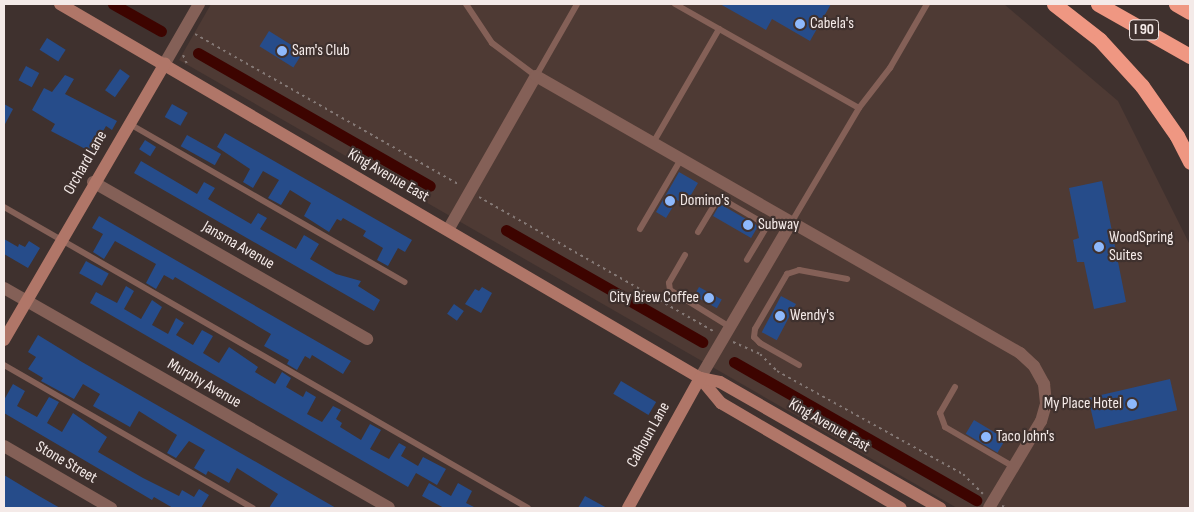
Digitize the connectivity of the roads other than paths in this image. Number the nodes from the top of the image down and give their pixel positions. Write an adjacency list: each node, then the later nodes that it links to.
1 (60, 4): 13 (main road, King Avenue East)
2 (199, 4): 13 (street, Orchard Lane)
3 (466, 4): 14 (lane)
4 (577, 4): 14 (lane)
5 (675, 4): 11 (lane)
6 (927, 4): 15 (lane)
7 (1054, 4): 19 (highway)
8 (1098, 4): 12 (highway, I 90)
9 (1176, 4): 10 (highway, I 90)
10 (1190, 12)
11 (719, 29): 15 (lane); 17 (lane)
12 (1190, 56)
13 (165, 63): 16 (main road, Orchard Lane); 24 (main road, King Avenue East)
14 (536, 76): 17 (street); 24 (street)
15 (859, 108): 22 (lane)
16 (128, 123): 20 (main road, Orchard Lane); 30 (lane)
17 (653, 143): 18 (street)
18 (681, 159): 22 (street); 23 (lane)
19 (1190, 162)
20 (93, 182): 26 (main road, Orchard Lane); 34 (street, Jansma Avenue)
21 (4, 207): 26 (lane)
22 (791, 223): 33 (street); 41 (street)
23 (640, 229)
24 (448, 230): 38 (main road, King Avenue East)
25 (698, 232): 28 (lane)
26 (61, 238): 32 (main road, Orchard Lane); 47 (lane)
27 (685, 256): 33 (lane)
28 (747, 260)
29 (847, 279): 37 (lane)
30 (404, 282)
31 (4, 288): 32 (street, Murphy Avenue)
32 (26, 301): 35 (main road, Orchard Lane); 46 (street, Murphy Avenue)
33 (727, 332): 38 (street)
34 (367, 339)
35 (4, 340)
36 (4, 365): 45 (lane)
37 (799, 365)
38 (700, 378): 42 (main road, King Avenue East); 48 (main road, Calhoun Lane); 51 (main road, King Avenue East)
39 (955, 387): 41 (lane)
40 (4, 446): 44 (street, Stone Street)
41 (1014, 467): 43 (street)
42 (872, 491): 49 (main road, King Avenue East); 50 (main road)
43 (992, 504)
44 (111, 508)
45 (253, 508)
46 (389, 508)
47 (528, 508)
48 (628, 508)
49 (901, 508)
50 (912, 508)
51 (940, 508)

